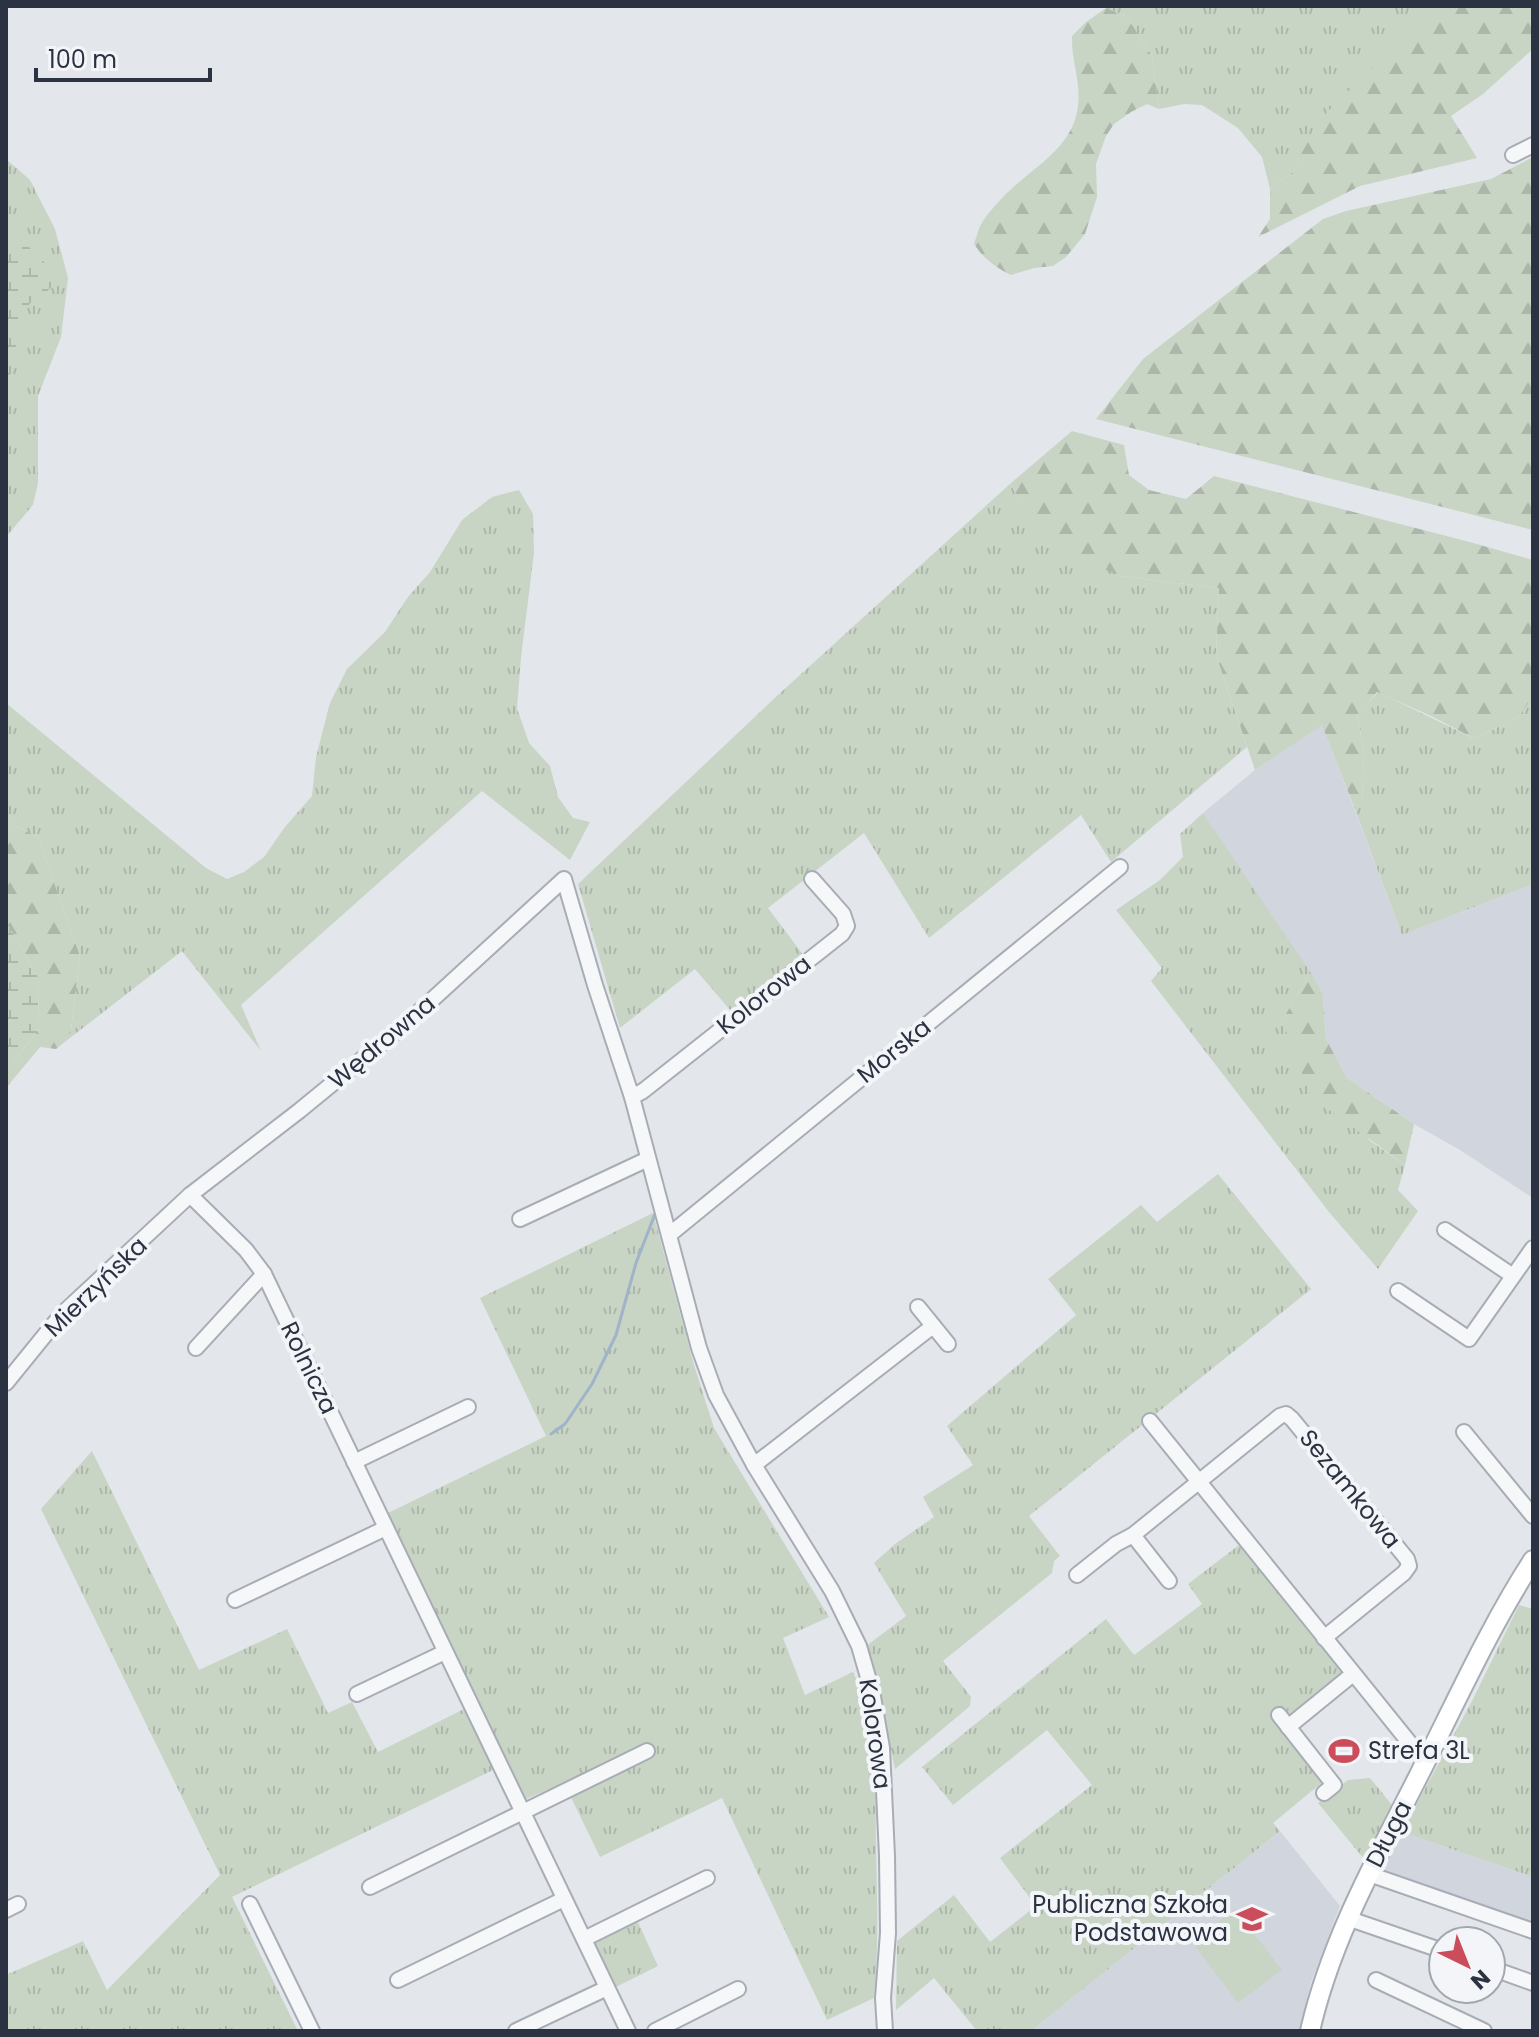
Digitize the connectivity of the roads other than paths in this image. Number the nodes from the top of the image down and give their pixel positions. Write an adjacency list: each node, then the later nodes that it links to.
1 (1533, 145): 2 (street)
2 (1513, 155)
3 (1120, 867): 11 (street, Morska)
4 (564, 879): 6 (street, Kolorowa); 8 (street, Wędrowna)
5 (812, 879): 6 (street, Kolorowa)
6 (632, 1097): 7 (street, Kolorowa)
7 (648, 1159): 9 (street); 11 (street, Kolorowa)
8 (190, 1195): 13 (street, Rolnicza); 20 (street, Mierzyńska)
9 (520, 1219)
10 (1445, 1230): 14 (street)
11 (669, 1235): 25 (street, Kolorowa)
12 (1533, 1248): 14 (street)
13 (264, 1274): 19 (street); 24 (street, Rolnicza)
14 (1513, 1276): 15 (street)
15 (1398, 1291)
16 (918, 1307): 17 (street)
17 (933, 1326): 18 (street); 25 (street)
18 (948, 1344)
19 (196, 1348)
20 (6, 1383)
21 (468, 1407): 24 (street)
22 (1150, 1421): 26 (street)
23 (1464, 1432): 27 (street)
24 (354, 1462): 28 (street, Rolnicza)
25 (754, 1465): 61 (street, Kolorowa)
26 (1198, 1481): 29 (street, Sezamkowa); 34 (street); 34 (street, Sezamkowa)
27 (1533, 1516)
28 (386, 1528): 33 (street); 35 (street, Rolnicza)
29 (1133, 1535): 31 (street, Sezamkowa); 32 (street)
30 (1533, 1560): 39 (street, Długa)
31 (1077, 1575)
32 (1169, 1581)
33 (235, 1600)
34 (1324, 1638): 36 (street)
35 (445, 1652): 37 (street); 41 (street, Rolnicza)
36 (1353, 1674): 39 (street); 40 (street)
37 (357, 1694)
38 (647, 1751): 41 (street)
39 (1427, 1760): 42 (street, Długa)
40 (1324, 1793)
41 (523, 1812): 44 (street); 45 (street, Rolnicza)
42 (1369, 1874): 47 (street, Długa); 48 (street)
43 (707, 1878): 49 (street)
44 (370, 1887)
45 (564, 1899): 49 (street, Rolnicza); 52 (street)
46 (250, 1904): 57 (street)
47 (1347, 1918): 50 (street); 62 (street, Długa)
48 (1533, 1931)
49 (584, 1939): 55 (street, Rolnicza)
50 (1427, 1946)
51 (1507, 1974): 54 (street)
52 (398, 1980)
53 (1376, 1980): 63 (street)
54 (1533, 1983)
55 (607, 1988): 58 (street); 59 (street, Rolnicza)
56 (738, 1989): 60 (street)
57 (312, 2031)
58 (516, 2031)
59 (628, 2031)
60 (655, 2031)
61 (885, 2031)
62 (1310, 2031)
63 (1484, 2031)

